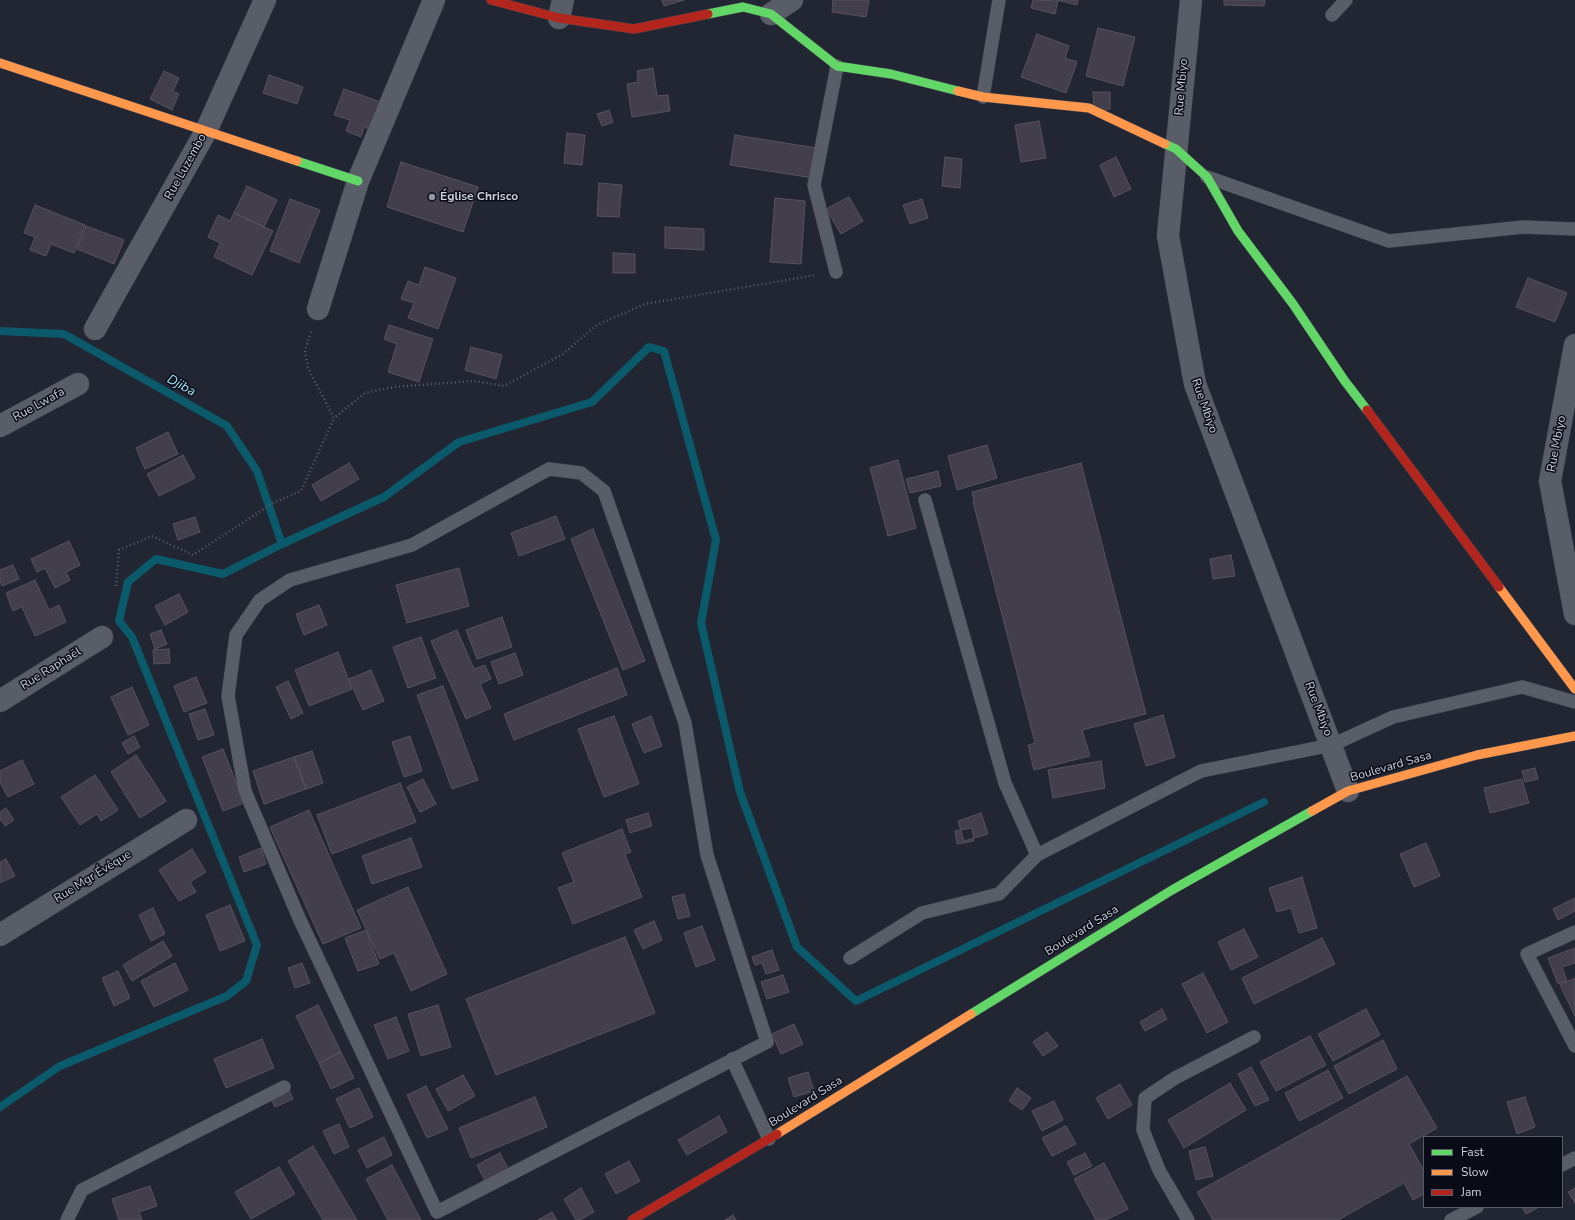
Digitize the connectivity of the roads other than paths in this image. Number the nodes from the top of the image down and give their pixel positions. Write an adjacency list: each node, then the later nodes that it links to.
1 (265, 0): 14 (street, Rue Luzembo)
2 (434, 0): 17 (street)
3 (491, 0): 8 (street)
4 (792, 0): 9 (street)
5 (999, 0): 13 (lane)
6 (1190, 0): 15 (street, Rue Mbiyo)
7 (1346, 0): 10 (lane)
8 (561, 9): 9 (street)
9 (771, 14): 12 (street)
10 (1332, 15)
11 (0, 63): 14 (street)
12 (837, 66): 13 (street); 19 (lane)
13 (983, 97): 15 (street)
14 (206, 131): 17 (street); 21 (street, Rue Luzembo)
15 (1176, 149): 16 (street); 32 (street, Rue Mbiyo)
16 (1207, 177): 18 (lane); 28 (street)
17 (358, 181): 20 (street)
18 (1575, 229)
19 (836, 272)
20 (318, 309)
21 (95, 329)
22 (1575, 345): 26 (street, Rue Mbiyo)
23 (78, 384): 24 (street, Rue Lwafa)
24 (0, 426)
25 (925, 500): 35 (lane)
26 (1575, 614)
27 (102, 637): 29 (street, Rue Raphaël)
28 (1575, 688)
29 (0, 701)
30 (1575, 702): 32 (lane)
31 (1575, 736): 33 (street, Boulevard Sasa)
32 (1332, 746): 33 (street, Rue Mbiyo); 35 (lane)
33 (1348, 791): 43 (street, Boulevard Sasa)
34 (186, 820): 37 (street, Rue Mgr Évêque)
35 (1037, 855): 38 (lane)
36 (1575, 932): 40 (lane)
37 (0, 935)
38 (850, 958)
39 (1254, 1037): 49 (lane)
40 (1575, 1046)
41 (732, 1059): 41 (lane); 43 (lane)
42 (284, 1087): 47 (lane)
43 (769, 1139): 48 (street, Boulevard Sasa)
44 (1575, 1158): 45 (lane)
45 (1563, 1164)
46 (1475, 1208): 50 (lane)
47 (67, 1220)
48 (632, 1220)
49 (1188, 1220)
50 (1451, 1220)

